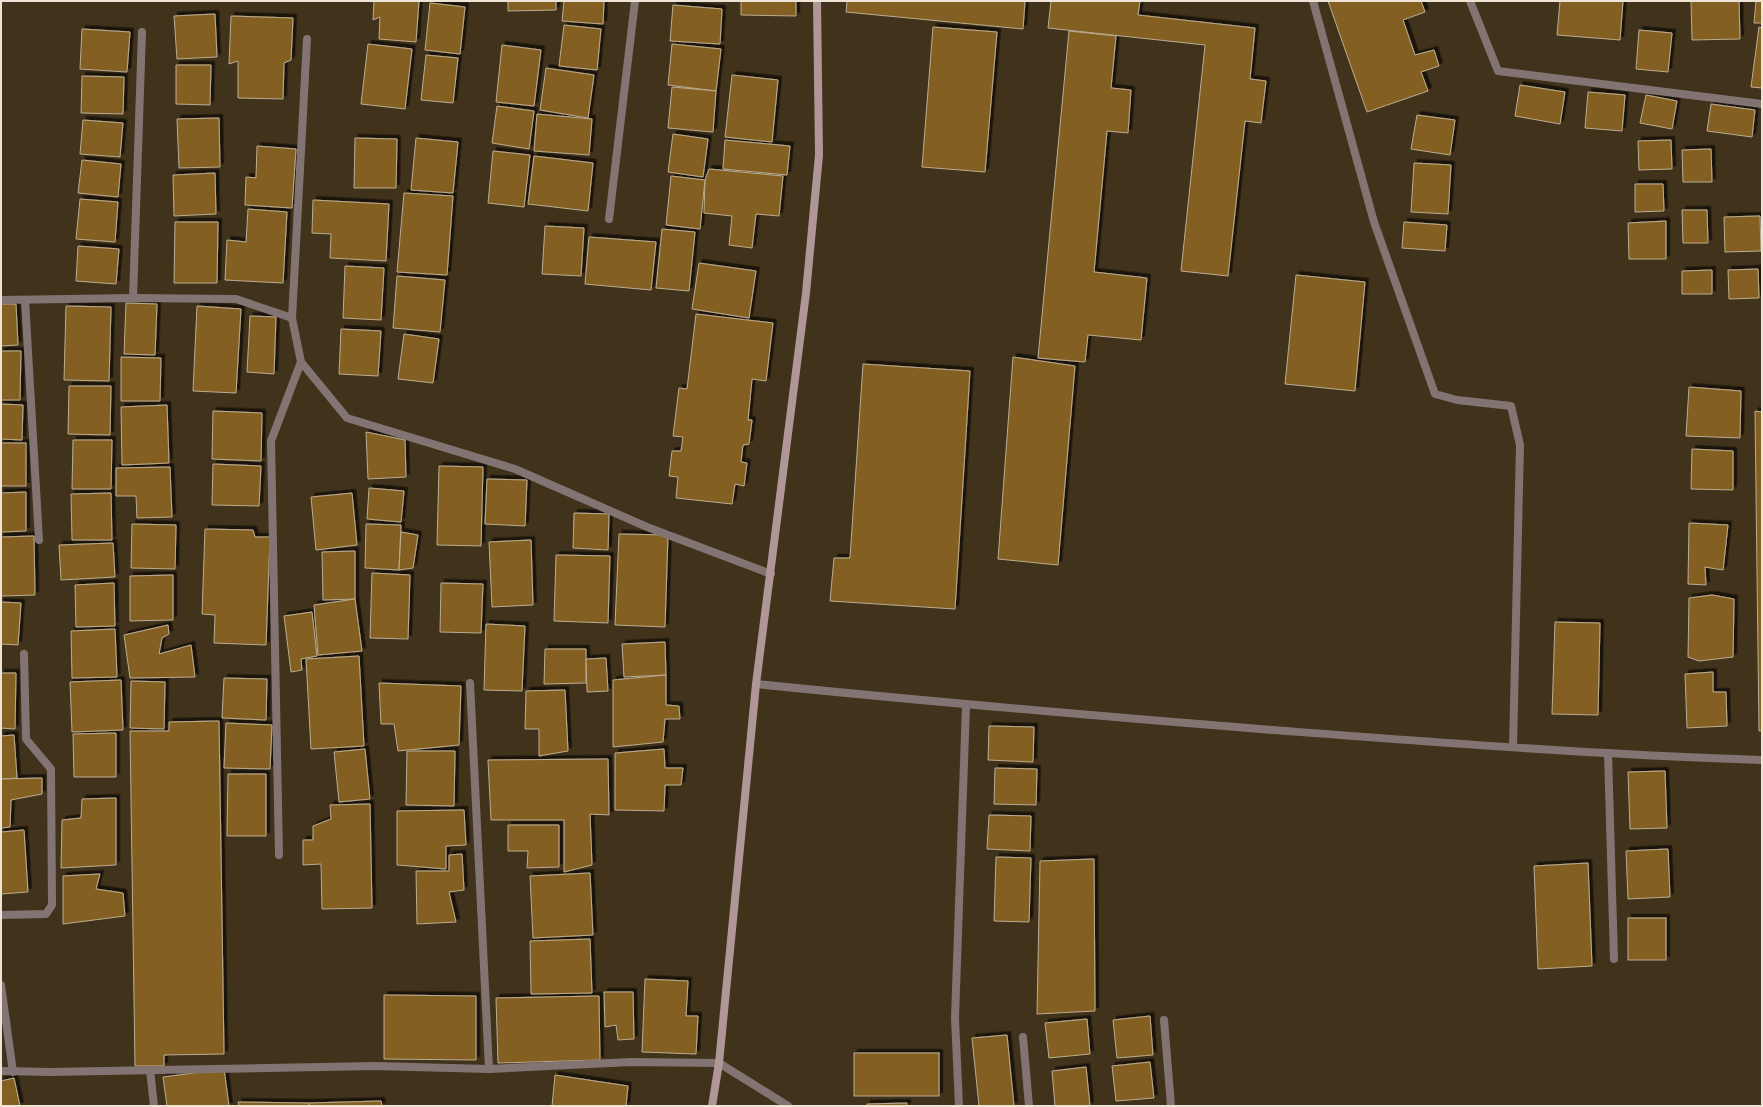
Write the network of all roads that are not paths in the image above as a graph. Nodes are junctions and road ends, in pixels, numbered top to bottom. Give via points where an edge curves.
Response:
1 (635, 1) edge
2 (817, 1) edge
3 (1313, 1) edge
4 (1470, 1) edge
5 (142, 32) dead end
6 (307, 40) dead end
7 (1762, 104) edge
8 (609, 219) dead end
9 (133, 298) junction
10 (1, 300) edge
11 (25, 300) junction
12 (292, 318) junction
13 (301, 362) junction
14 (38, 540) dead end
15 (771, 574) junction
16 (24, 654) dead end
17 (470, 682) dead end
18 (756, 684) junction
19 (966, 706) junction
20 (1513, 748) junction
21 (1608, 753) junction
22 (1762, 760) edge
23 (279, 855) dead end
24 (1, 915) edge
25 (1614, 959) dead end
26 (1, 985) edge
27 (1164, 1020) dead end
28 (1023, 1037) dead end
29 (718, 1063) junction
30 (489, 1069) junction
31 (150, 1070) junction
32 (1, 1071) edge
33 (13, 1072) junction
34 (154, 1106) edge
35 (712, 1106) edge
36 (788, 1106) edge
37 (959, 1106) edge
38 (1029, 1106) edge
39 (1171, 1106) edge

1 - 8 street
2 - 15 street via 819,154 806,293
3 - 20 street via 1374,222 1435,394 1457,400 1511,406 1520,445
4 - 7 street via 1498,71
5 - 9 street
6 - 12 street
9 - 11 street
9 - 12 street via 236,299
10 - 11 street
11 - 14 street
12 - 13 street
13 - 15 street via 348,418 515,469 647,526
13 - 23 street via 271,441
15 - 18 street
16 - 24 street via 26,739 51,769 52,905 46,914
17 - 30 street
18 - 19 street
18 - 29 street
19 - 20 street
19 - 37 street via 955,1018
20 - 21 street
21 - 22 street
21 - 25 street
26 - 33 street
27 - 39 street
28 - 38 street
29 - 30 street via 631,1062
29 - 35 street
29 - 36 street
30 - 31 street via 375,1066
31 - 33 street
31 - 34 street
32 - 33 street

